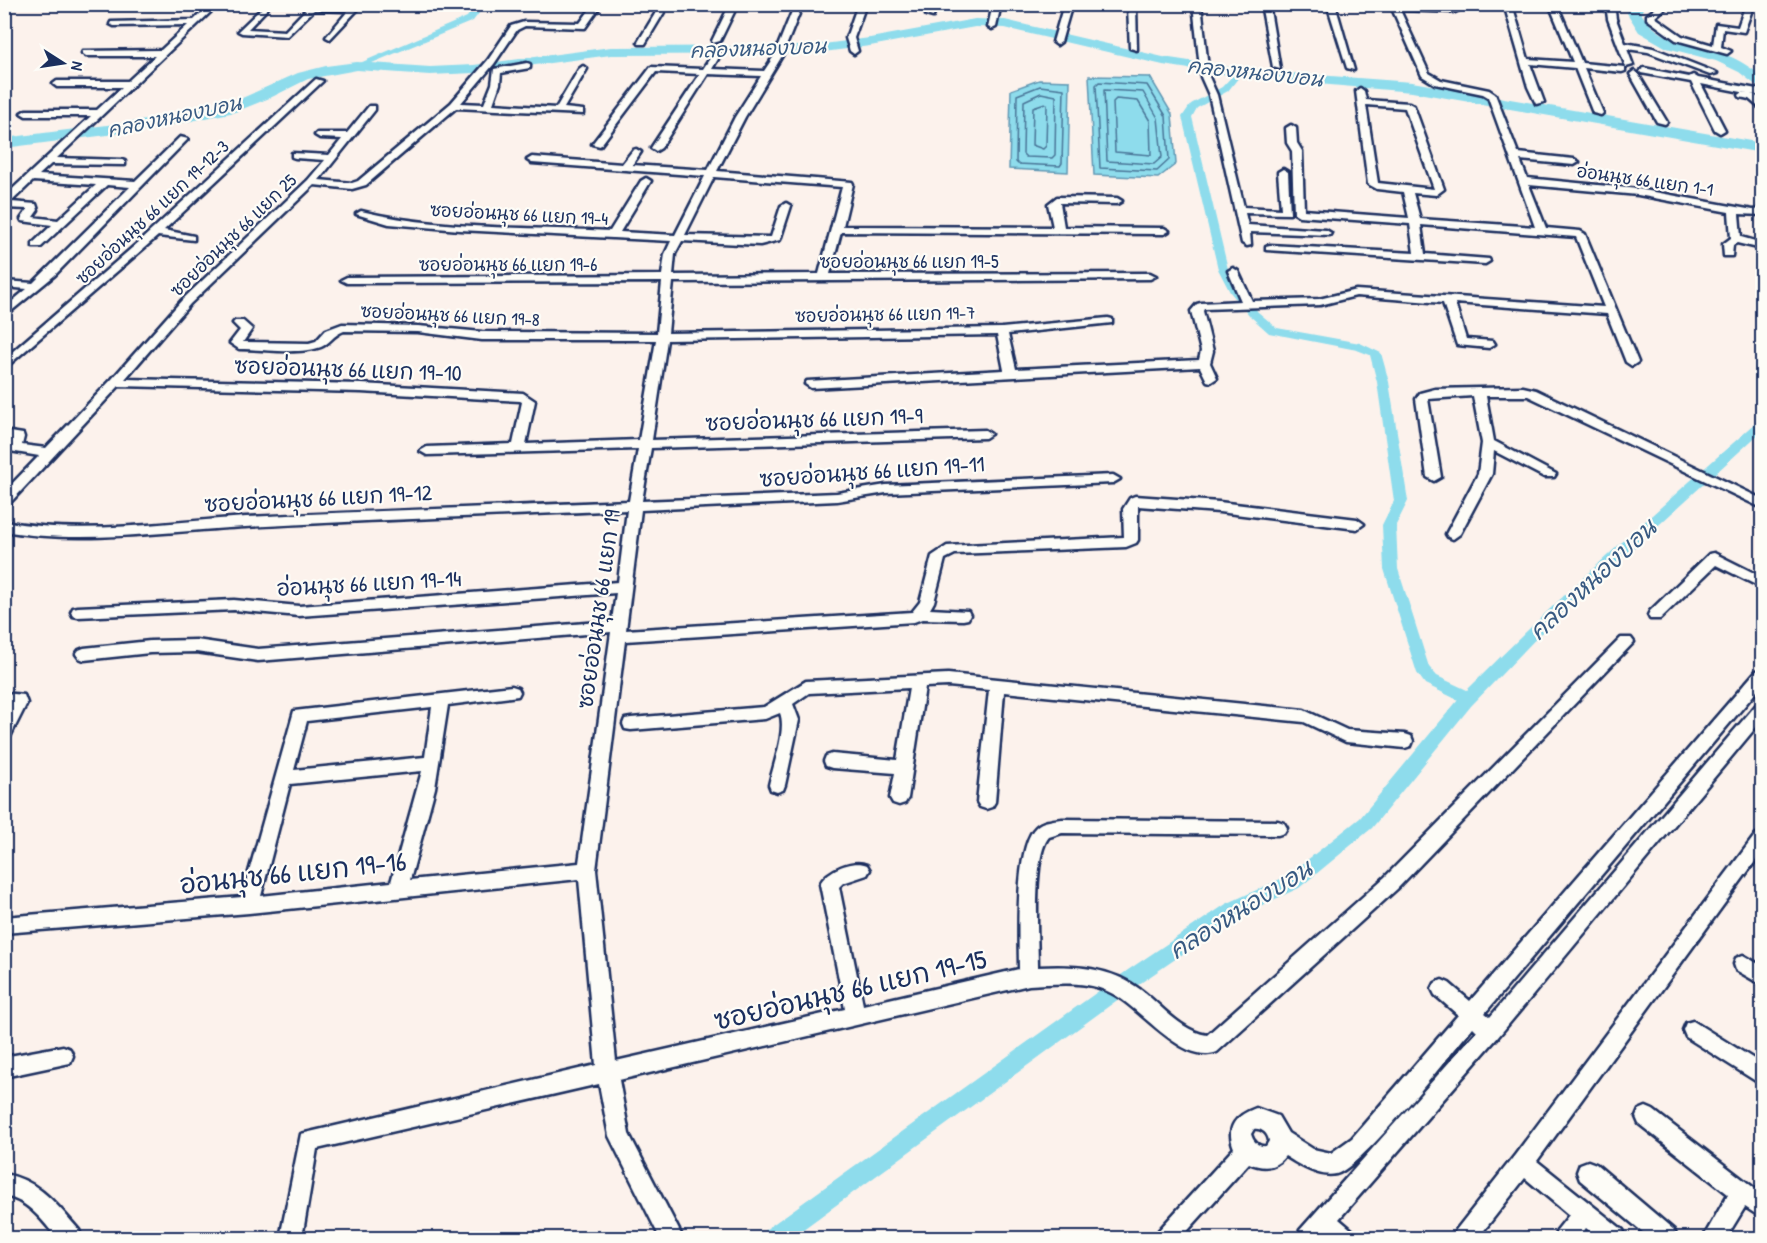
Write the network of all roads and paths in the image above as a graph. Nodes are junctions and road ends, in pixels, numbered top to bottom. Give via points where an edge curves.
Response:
1 (215, 4) edge
2 (598, 4) edge
3 (665, 4) edge
4 (734, 4) edge
5 (799, 4) edge
6 (862, 4) edge
7 (932, 4) edge
8 (997, 4) edge
9 (1068, 4) edge
10 (1106, 4) edge
11 (1197, 4) edge
12 (1265, 4) edge
13 (1331, 4) edge
14 (1508, 4) edge
15 (1553, 4) edge
16 (1610, 4) edge
17 (1666, 4) edge
18 (1132, 5) edge
19 (314, 6) edge
20 (1395, 6) edge
21 (357, 7) edge
22 (1752, 7) edge
23 (264, 8) dead end
24 (1455, 10) dead end
25 (930, 15) dead end
26 (197, 22) junction
27 (993, 23) dead end
28 (114, 24) dead end
29 (1615, 29) junction
30 (330, 37) dead end
31 (716, 41) dead end
32 (1058, 41) dead end
33 (642, 42) dead end
34 (1621, 45) junction
35 (1134, 48) dead end
36 (1718, 48) junction
37 (1650, 50) junction
38 (854, 51) dead end
39 (1727, 51) dead end
40 (86, 53) dead end
41 (165, 53) junction
42 (717, 54) dead end
43 (1524, 61) junction
44 (1579, 65) junction
45 (527, 66) dead end
46 (1277, 67) dead end
47 (1351, 68) dead end
48 (584, 69) dead end
49 (1632, 70) junction
50 (706, 72) junction
51 (1713, 73) dead end
52 (767, 74) junction
53 (1693, 78) junction
54 (319, 81) dead end
55 (57, 84) dead end
56 (129, 84) junction
57 (1698, 88) junction
58 (1762, 93) edge
59 (1539, 102) dead end
60 (454, 105) junction
61 (372, 108) dead end
62 (488, 108) junction
63 (1762, 108) edge
64 (559, 110) junction
65 (26, 112) dead end
66 (580, 112) dead end
67 (97, 113) junction
68 (1598, 113) dead end
69 (1662, 122) dead end
70 (1291, 128) dead end
71 (1720, 130) dead end
72 (320, 135) dead end
73 (350, 136) junction
74 (183, 139) dead end
75 (597, 144) dead end
76 (656, 148) dead end
77 (636, 152) dead end
78 (296, 155) dead end
79 (1514, 156) junction
80 (333, 158) junction
81 (531, 160) dead end
82 (48, 161) junction
83 (1574, 162) dead end
84 (122, 163) dead end
85 (625, 167) junction
86 (1283, 172) dead end
87 (712, 173) junction
88 (31, 178) junction
89 (646, 181) dead end
90 (1523, 181) junction
91 (312, 182) junction
92 (105, 183) junction
93 (136, 184) junction
94 (1407, 189) junction
95 (1117, 201) dead end
96 (4, 204) edge
97 (786, 206) dead end
98 (1734, 209) junction
99 (1239, 210) junction
100 (1762, 212) edge
101 (361, 214) dead end
102 (1415, 221) junction
103 (60, 223) junction
104 (1244, 228) junction
105 (836, 229) junction
106 (1059, 230) junction
107 (1541, 230) junction
108 (1164, 231) dead end
109 (155, 232) junction
110 (1326, 233) dead end
111 (612, 236) junction
112 (190, 238) dead end
113 (1736, 239) junction
114 (676, 240) junction
115 (1246, 243) dead end
116 (37, 245) dead end
117 (1762, 246) edge
118 (1270, 248) dead end
119 (1728, 254) dead end
120 (1420, 257) junction
121 (1485, 261) dead end
122 (1233, 271) dead end
123 (1150, 276) dead end
124 (824, 278) junction
125 (669, 279) junction
126 (347, 280) dead end
127 (4, 284) edge
128 (35, 286) junction
129 (1448, 300) junction
130 (1248, 304) junction
131 (1612, 311) junction
132 (4, 314) edge
133 (1108, 321) dead end
134 (239, 323) dead end
135 (1002, 331) junction
136 (662, 338) junction
137 (1489, 344) dead end
138 (1632, 362) dead end
139 (1204, 363) junction
140 (4, 366) edge
141 (1011, 375) junction
142 (1211, 378) dead end
143 (116, 382) junction
144 (811, 384) dead end
145 (1479, 393) junction
146 (985, 434) dead end
147 (4, 435) edge
148 (1488, 442) junction
149 (645, 446) junction
150 (518, 449) junction
151 (427, 452) dead end
152 (49, 453) junction
153 (1549, 474) dead end
154 (1434, 477) dead end
155 (1113, 479) dead end
156 (4, 501) edge
157 (1762, 504) edge
158 (635, 505) junction
159 (1357, 524) dead end
160 (4, 526) edge
161 (1453, 534) dead end
162 (1762, 583) edge
163 (625, 587) junction
164 (78, 612) dead end
165 (920, 614) junction
166 (963, 615) dead end
167 (1655, 615) dead end
168 (619, 631) junction
169 (1626, 642) dead end
170 (84, 654) dead end
171 (1762, 675) edge
172 (918, 681) junction
173 (998, 685) junction
174 (512, 692) dead end
175 (4, 699) edge
176 (441, 699) junction
177 (784, 702) junction
178 (1762, 709) edge
179 (619, 725) junction
180 (4, 732) edge
181 (1405, 741) dead end
182 (832, 761) dead end
183 (432, 763) junction
184 (905, 767) junction
185 (284, 778) junction
186 (777, 785) dead end
187 (899, 798) dead end
188 (986, 802) dead end
189 (1278, 828) dead end
190 (1762, 839) edge
191 (586, 870) junction
192 (861, 870) dead end
193 (398, 890) junction
194 (249, 905) junction
195 (4, 925) edge
196 (1743, 964) dead end
197 (1029, 976) junction
198 (1762, 976) edge
199 (1442, 989) dead end
200 (1472, 1014) junction
201 (856, 1016) junction
202 (1491, 1030) junction
203 (1693, 1030) dead end
204 (63, 1056) dead end
205 (4, 1067) edge
206 (607, 1072) junction
207 (1762, 1075) edge
208 (1646, 1117) dead end
209 (1280, 1140) junction
210 (1247, 1149) junction
211 (1523, 1163) junction
212 (1588, 1172) dead end
213 (4, 1185) edge
214 (1742, 1191) junction
215 (1762, 1207) edge
216 (1584, 1213) junction
217 (1324, 1221) junction
218 (72, 1239) edge
219 (291, 1239) edge
220 (672, 1239) edge
221 (1167, 1239) edge
222 (1308, 1239) edge
223 (1344, 1239) edge
224 (1464, 1239) edge
225 (1565, 1239) edge
226 (1615, 1239) edge
227 (1666, 1239) edge
228 (1714, 1239) edge

1 - 26 street
2 - 60 street, ซอยอ่อนนุช 66 แยก 25 via 582,26 518,25
3 - 33 street
4 - 31 street
5 - 52 street, ซอยอ่อนนุช 66 แยก 19
6 - 38 street via 850,38
7 - 25 street
8 - 27 street
9 - 32 street
10 - 18 street
11 - 99 street via 1204,68
12 - 46 street
13 - 47 street
14 - 43 street
15 - 44 street
16 - 29 street
17 - 36 street via 1650,17 1679,38
18 - 35 street
19 - 21 street
19 - 23 street via 287,34 242,31
20 - 24 street
20 - 79 street via 1425,74 1438,82 1486,92 1493,99
21 - 30 street
22 - 36 street via 1741,30 1719,26
26 - 28 street
26 - 41 street
29 - 34 street
29 - 37 street
34 - 37 street
34 - 49 street
36 - 39 street
37 - 51 street
40 - 41 street
41 - 56 street
42 - 50 street
43 - 44 street
43 - 59 street
44 - 49 street
44 - 68 street
45 - 62 street via 497,71
48 - 64 street
49 - 53 street
49 - 69 street
50 - 52 street
50 - 75 street via 656,66
50 - 76 street
52 - 87 street, ซอยอ่อนนุช 66 แยก 19
53 - 57 street
53 - 58 street
54 - 109 street, ซอยอ่อนนุช 66 แยก 19-12-3
55 - 56 street
56 - 67 street
57 - 63 street via 1752,97
57 - 71 street
60 - 62 street
60 - 91 street, ซอยอ่อนนุช 66 แยก 25 via 359,185
61 - 73 street
62 - 64 street
64 - 66 street
65 - 67 street
67 - 82 street
70 - 102 street via 1297,152 1299,213
72 - 73 street
73 - 80 street
74 - 93 street
77 - 85 street
78 - 80 street
79 - 83 street
79 - 90 street
80 - 91 street
81 - 85 street
82 - 84 street
82 - 88 street
85 - 87 street
86 - 99 street via 1286,212
87 - 105 street via 848,184
87 - 114 street, ซอยอ่อนนุช 66 แยก 19
88 - 92 street
88 - 96 street
89 - 111 street
90 - 98 street, อ่อนนุช 66 แยก 1-1 via 1638,192
90 - 107 street
91 - 143 street, ซอยอ่อนนุช 66 แยก 25 via 186,302
92 - 93 street
92 - 103 street
93 - 128 street
94 - 94 street via 1373,184 1361,96 1409,106 1439,189
94 - 102 street
95 - 106 street via 1057,200 1053,204
96 - 103 street via 32,206 26,219
97 - 114 street, ซอยอ่อนนุช 66 แยก 19-4 via 777,236 770,242
98 - 100 street, อ่อนนุช 66 แยก 1-1
98 - 113 street
99 - 104 street
101 - 111 street, ซอยอ่อนนุช 66 แยก 19-4 via 417,224
102 - 107 street
102 - 120 street
103 - 116 street
104 - 110 street
104 - 115 street
105 - 106 street
105 - 124 street
106 - 108 street
107 - 131 street via 1580,234
109 - 112 street
109 - 140 street, ซอยอ่อนนุช 66 แยก 19-12-3
111 - 114 street, ซอยอ่อนนุช 66 แยก 19-4
113 - 117 street
113 - 119 street via 1728,244
114 - 125 street, ซอยอ่อนนุช 66 แยก 19 via 670,254
118 - 120 street
120 - 121 street
122 - 130 street
123 - 124 street, ซอยอ่อนนุช 66 แยก 19-5
124 - 125 street, ซอยอ่อนนุช 66 แยก 19-5
125 - 126 street, ซอยอ่อนนุช 66 แยก 19-6
125 - 136 street, ซอยอ่อนนุช 66 แยก 19
127 - 128 street
128 - 132 street
129 - 130 street via 1356,293 1320,302
129 - 131 street
129 - 137 street via 1461,342
130 - 139 street via 1201,306 1197,311 1207,351
131 - 138 street
133 - 135 street, ซอยอ่อนนุช 66 แยก 19-7
134 - 136 street, ซอยอ่อนนุช 66 แยก 19-8 via 246,329 236,343 239,345 314,346 342,327 494,337
135 - 136 street, ซอยอ่อนนุช 66 แยก 19-7
135 - 141 street
136 - 149 street, ซอยอ่อนนุช 66 แยก 19
139 - 141 street
139 - 142 street
141 - 144 street
143 - 150 street, ซอยอ่อนนุช 66 แยก 19-10 via 361,388 523,397 529,401
143 - 152 street, ซอยอ่อนนุช 66 แยก 25
145 - 148 street
145 - 154 street via 1435,393 1422,399
145 - 157 street via 1532,393
146 - 149 street, ซอยอ่อนนุช 66 แยก 19-9
147 - 152 street via 18,436 15,448
148 - 153 street
148 - 161 street via 1485,474
149 - 150 street
149 - 158 street, ซอยอ่อนนุช 66 แยก 19
150 - 151 street
152 - 156 street, ซอยอ่อนนุช 66 แยก 25
155 - 158 street, ซอยอ่อนนุช 66 แยก 19-11
158 - 160 street, ซอยอ่อนนุช 66 แยก 19-12 via 79,532 36,532
158 - 163 street, ซอยอ่อนนุช 66 แยก 19
159 - 165 street via 1135,501 1130,510 1131,540 1126,542 946,551 936,563 927,602
162 - 167 street via 1714,558
163 - 164 street, อ่อนนุช 66 แยก 19-14 via 299,611 234,605
163 - 168 street, ซอยอ่อนนุช 66 แยก 19
165 - 166 street
165 - 168 street via 904,619
168 - 170 street via 258,655 196,646
168 - 179 street, ซอยอ่อนนุช 66 แยก 19
169 - 197 street, ซอยอ่อนนุช 66 แยก 19-15 via 1391,884 1210,1046 1191,1042 1130,992 1106,980
171 - 200 street
172 - 173 street
172 - 177 street via 806,687
172 - 184 street
173 - 181 street via 1304,716 1346,736
173 - 188 street
174 - 176 street
175 - 180 street via 18,699 19,703
176 - 183 street
176 - 185 street via 300,714
177 - 179 street via 765,713
177 - 186 street via 791,720
178 - 202 street
179 - 191 street, ซอยอ่อนนุช 66 แยก 19
182 - 184 street
183 - 185 street
183 - 193 street
184 - 187 street
185 - 194 street
189 - 197 street via 1062,826 1045,830 1034,844 1031,868
190 - 211 street
191 - 193 street, อ่อนนุช 66 แยก 19-16
191 - 206 street, ซอยอ่อนนุช 66 แยก 19
192 - 201 street via 837,877 828,885
193 - 194 street, อ่อนนุช 66 แยก 19-16
194 - 195 street, อ่อนนุช 66 แยก 19-16
196 - 198 street
197 - 201 street, ซอยอ่อนนุช 66 แยก 19-15
199 - 200 street
200 - 202 street
200 - 209 street via 1359,1145 1334,1164 1309,1159
201 - 206 street, ซอยอ่อนนุช 66 แยก 19-15
202 - 217 street
203 - 207 street
204 - 205 street
206 - 219 street, ซอยอ่อนนุช 66 แยก 19-15 via 308,1141
206 - 220 street, ซอยอ่อนนุช 66 แยก 19 via 620,1136
208 - 214 street
209 - 210 street via 1272,1156 1259,1157
209 - 210 street via 1268,1122 1250,1119 1241,1132
210 - 221 street
211 - 216 street
211 - 224 street
212 - 227 street
213 - 218 street via 18,1185 31,1194
214 - 215 street
214 - 228 street
216 - 225 street
216 - 226 street
217 - 222 street
217 - 223 street

